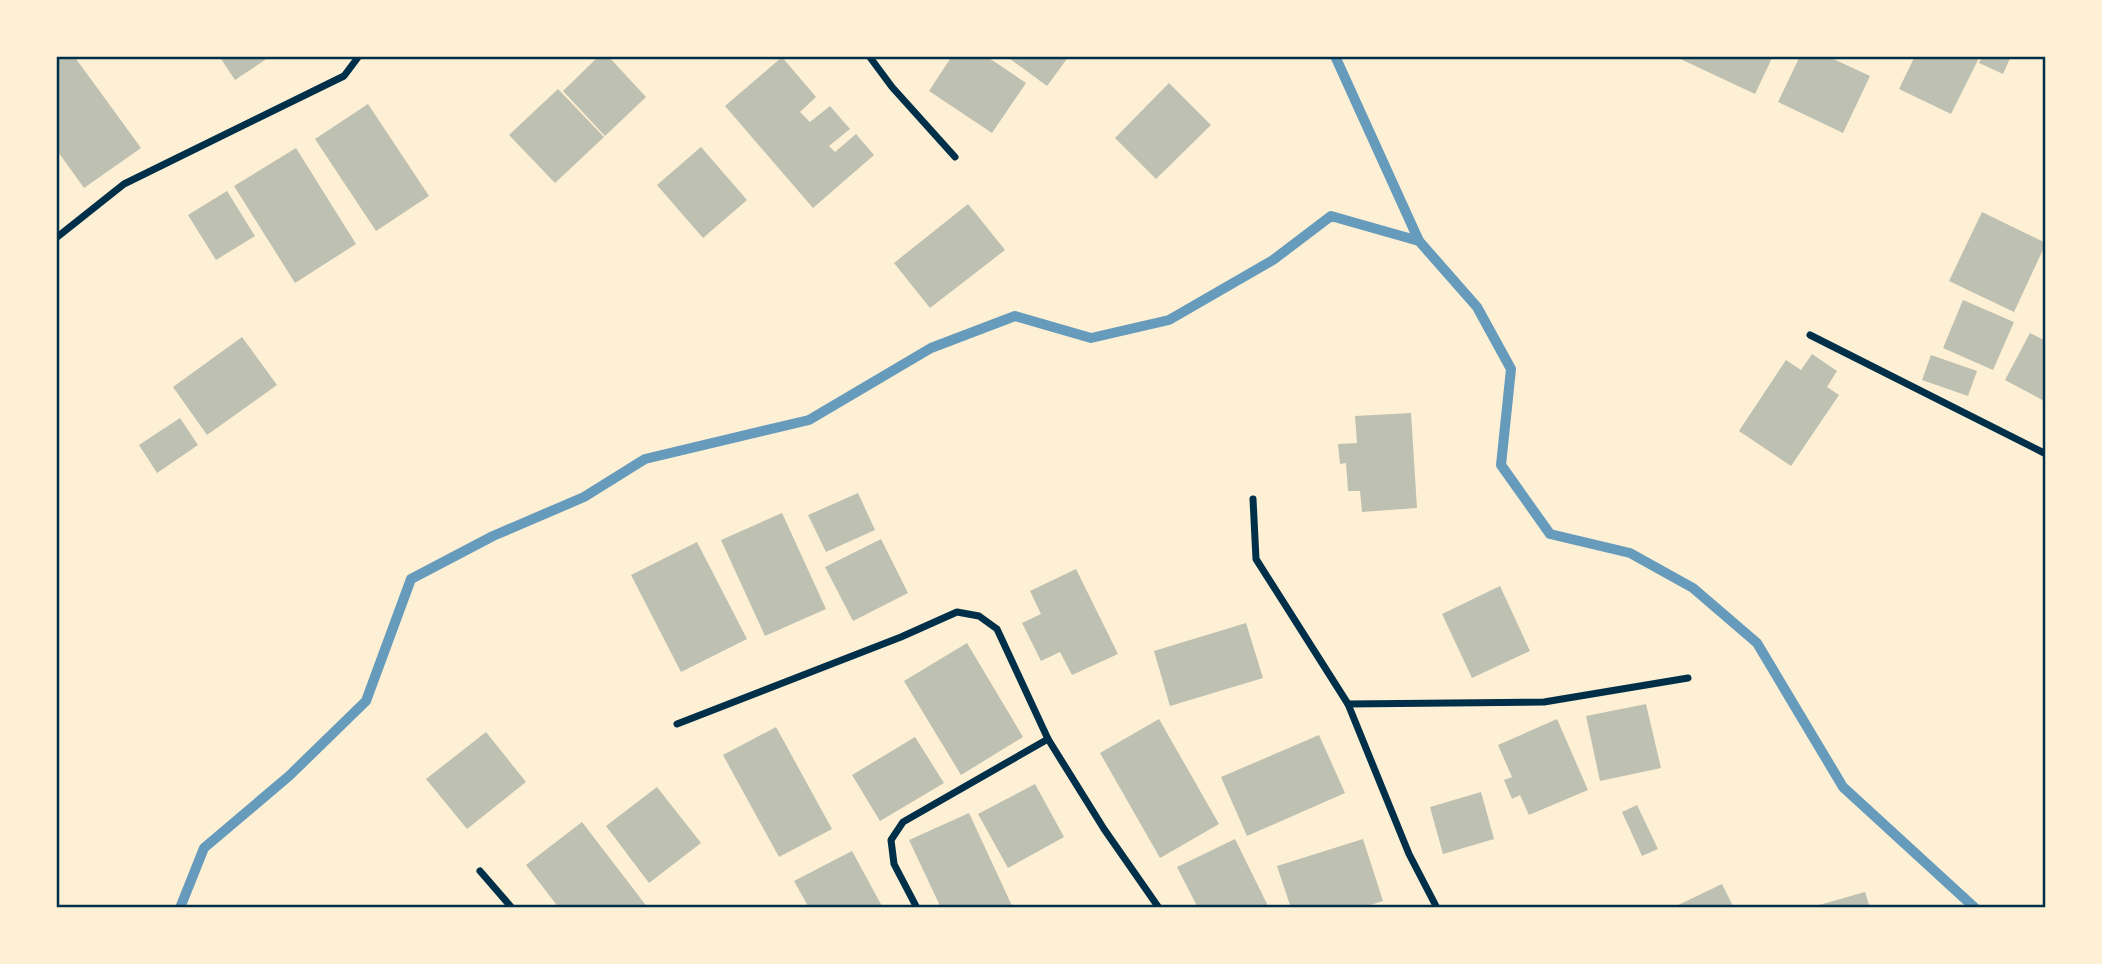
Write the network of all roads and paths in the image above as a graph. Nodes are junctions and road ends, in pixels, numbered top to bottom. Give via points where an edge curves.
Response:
1 (359, 56) edge
2 (869, 56) edge
3 (955, 157) dead end
4 (56, 238) edge
5 (1810, 335) dead end
6 (2046, 454) edge
7 (1253, 499) dead end
8 (1688, 678) dead end
9 (1348, 704) junction
10 (677, 724) dead end
11 (1048, 739) junction
12 (480, 870) dead end
13 (512, 908) edge
14 (917, 908) edge
15 (1159, 908) edge
16 (1437, 908) edge

1 - 4 street via 344,76 124,184
2 - 3 street
5 - 6 street
7 - 9 street via 1256,559
8 - 9 street via 1544,702
9 - 16 street via 1409,854
10 - 11 street via 957,612 979,616 997,629
11 - 14 street via 903,822 891,840 894,864
11 - 15 street
12 - 13 street

